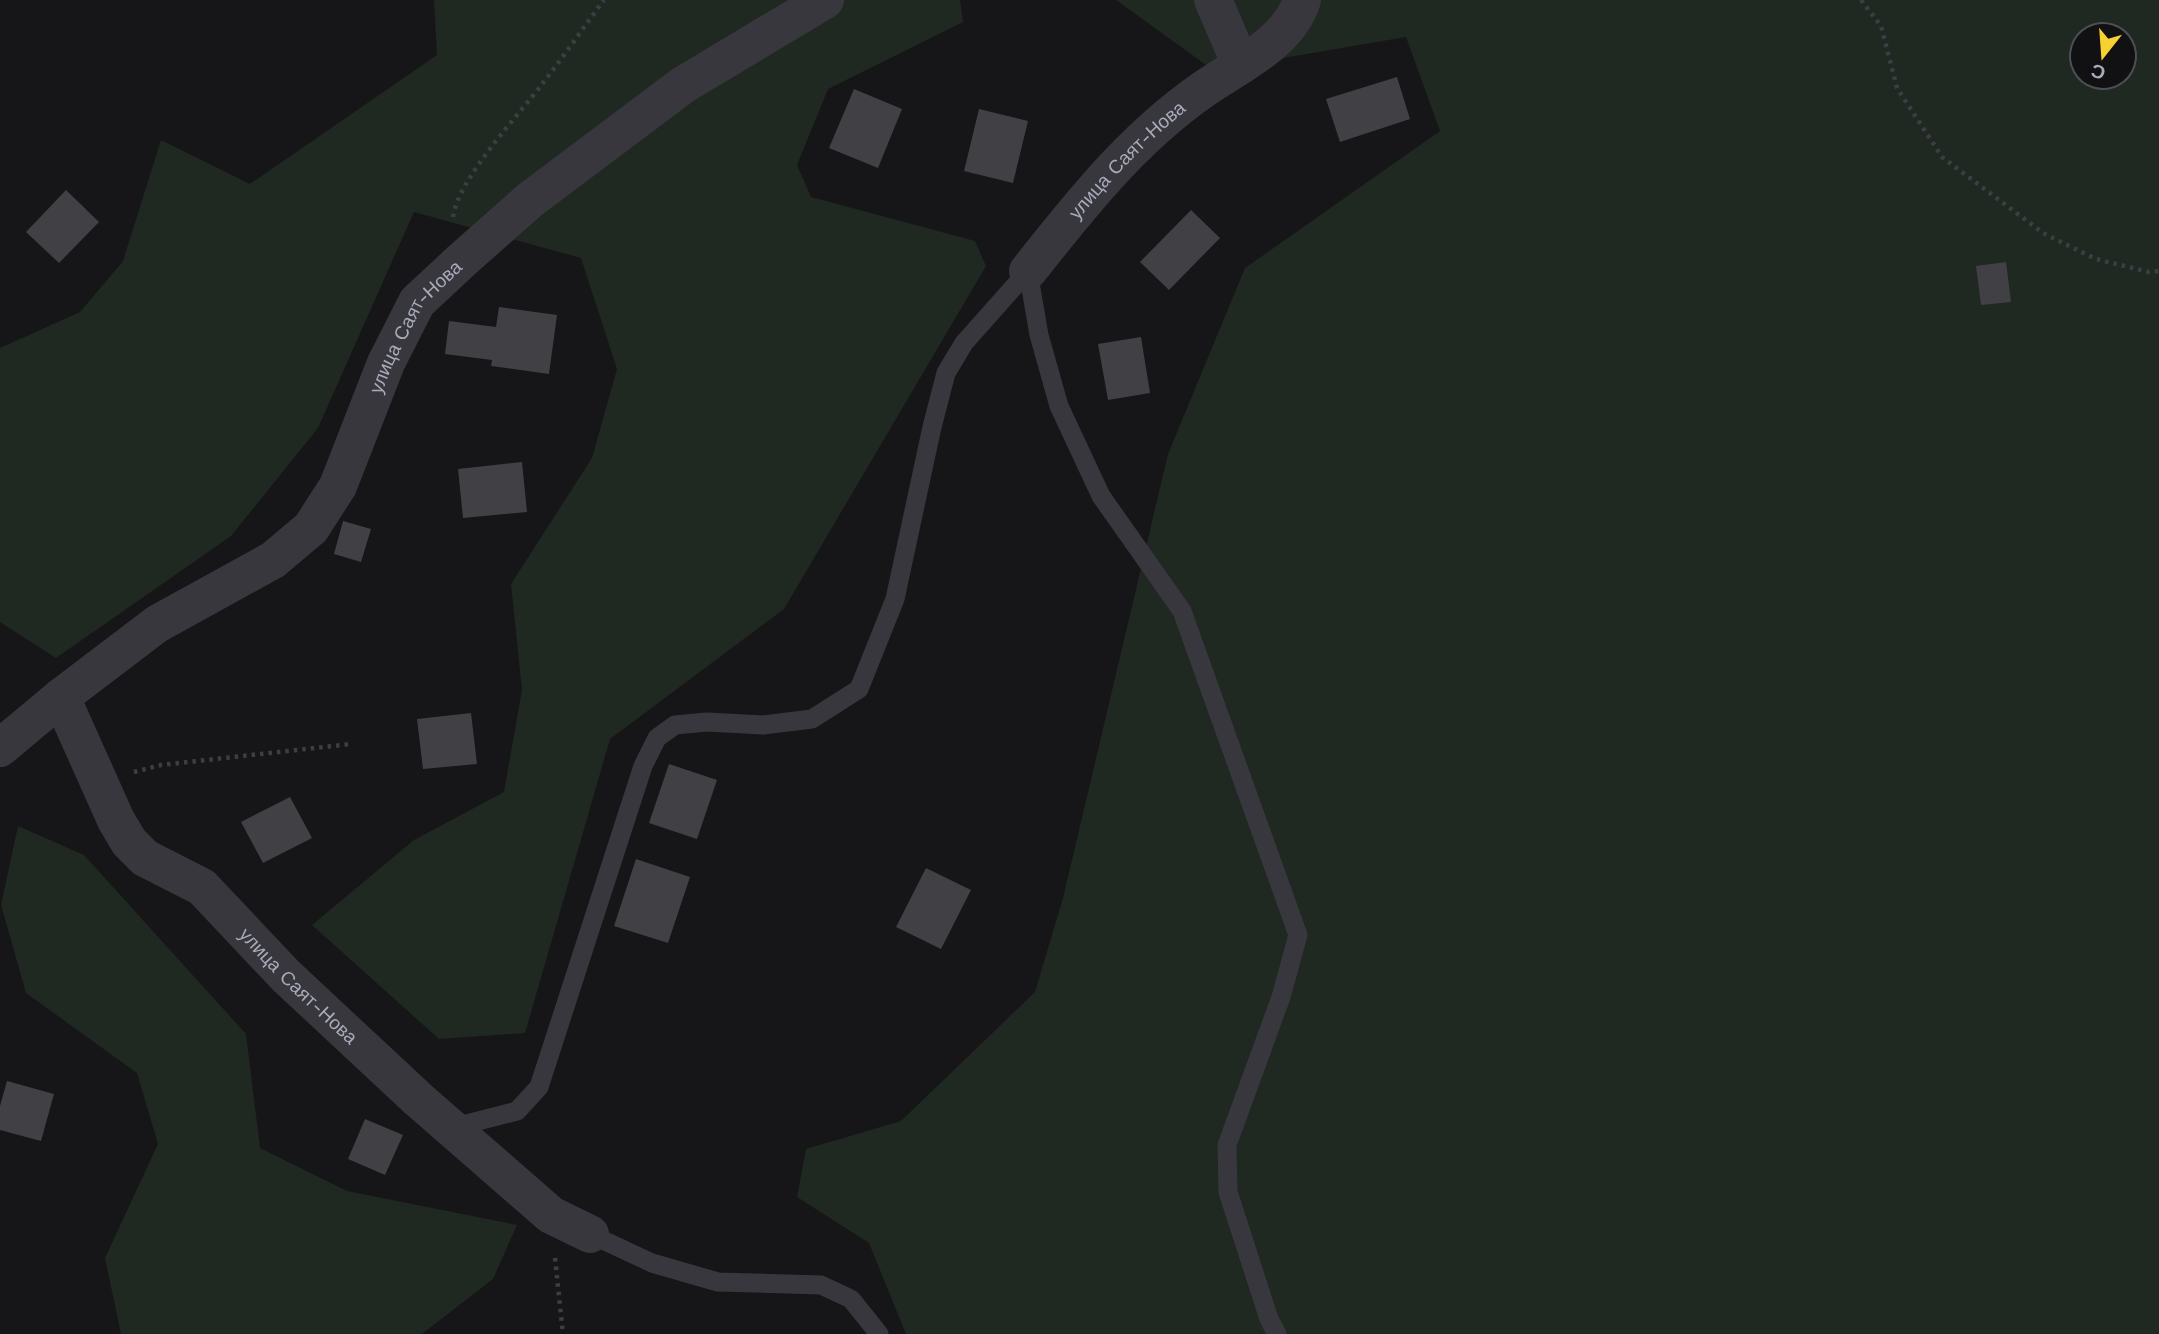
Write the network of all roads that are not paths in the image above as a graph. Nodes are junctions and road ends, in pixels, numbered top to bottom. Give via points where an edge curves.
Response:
1 (825, 0) edge
2 (1213, 0) edge
3 (1301, 0) edge
4 (1241, 65) junction
5 (1028, 271) junction
6 (61, 697) junction
7 (0, 748) edge
8 (451, 1128) junction
9 (590, 1234) joint
10 (879, 1334) edge
11 (1277, 1334) edge

1 - 6 street, улица Саят-Нова via 683,85 530,200 461,261 417,302 386,363 338,486 311,528 273,560 157,624
2 - 4 street
3 - 4 street, улица Саят-Нова via 1278,38
4 - 5 street, улица Саят-Нова via 1146,134 1086,198
5 - 8 lane via 964,343 946,373 895,599 859,689 812,719 763,725 675,725 657,738 643,766 539,1087 517,1111
5 - 11 lane via 1039,335 1059,406 1101,496 1182,611 1298,934 1281,997 1227,1145 1228,1192
6 - 7 street, улица Саят-Нова
6 - 8 street, улица Саят-Нова via 129,842 145,858 202,887 286,976
8 - 9 street, улица Саят-Нова via 551,1215
9 - 10 lane via 652,1263 718,1282 821,1285 851,1299

